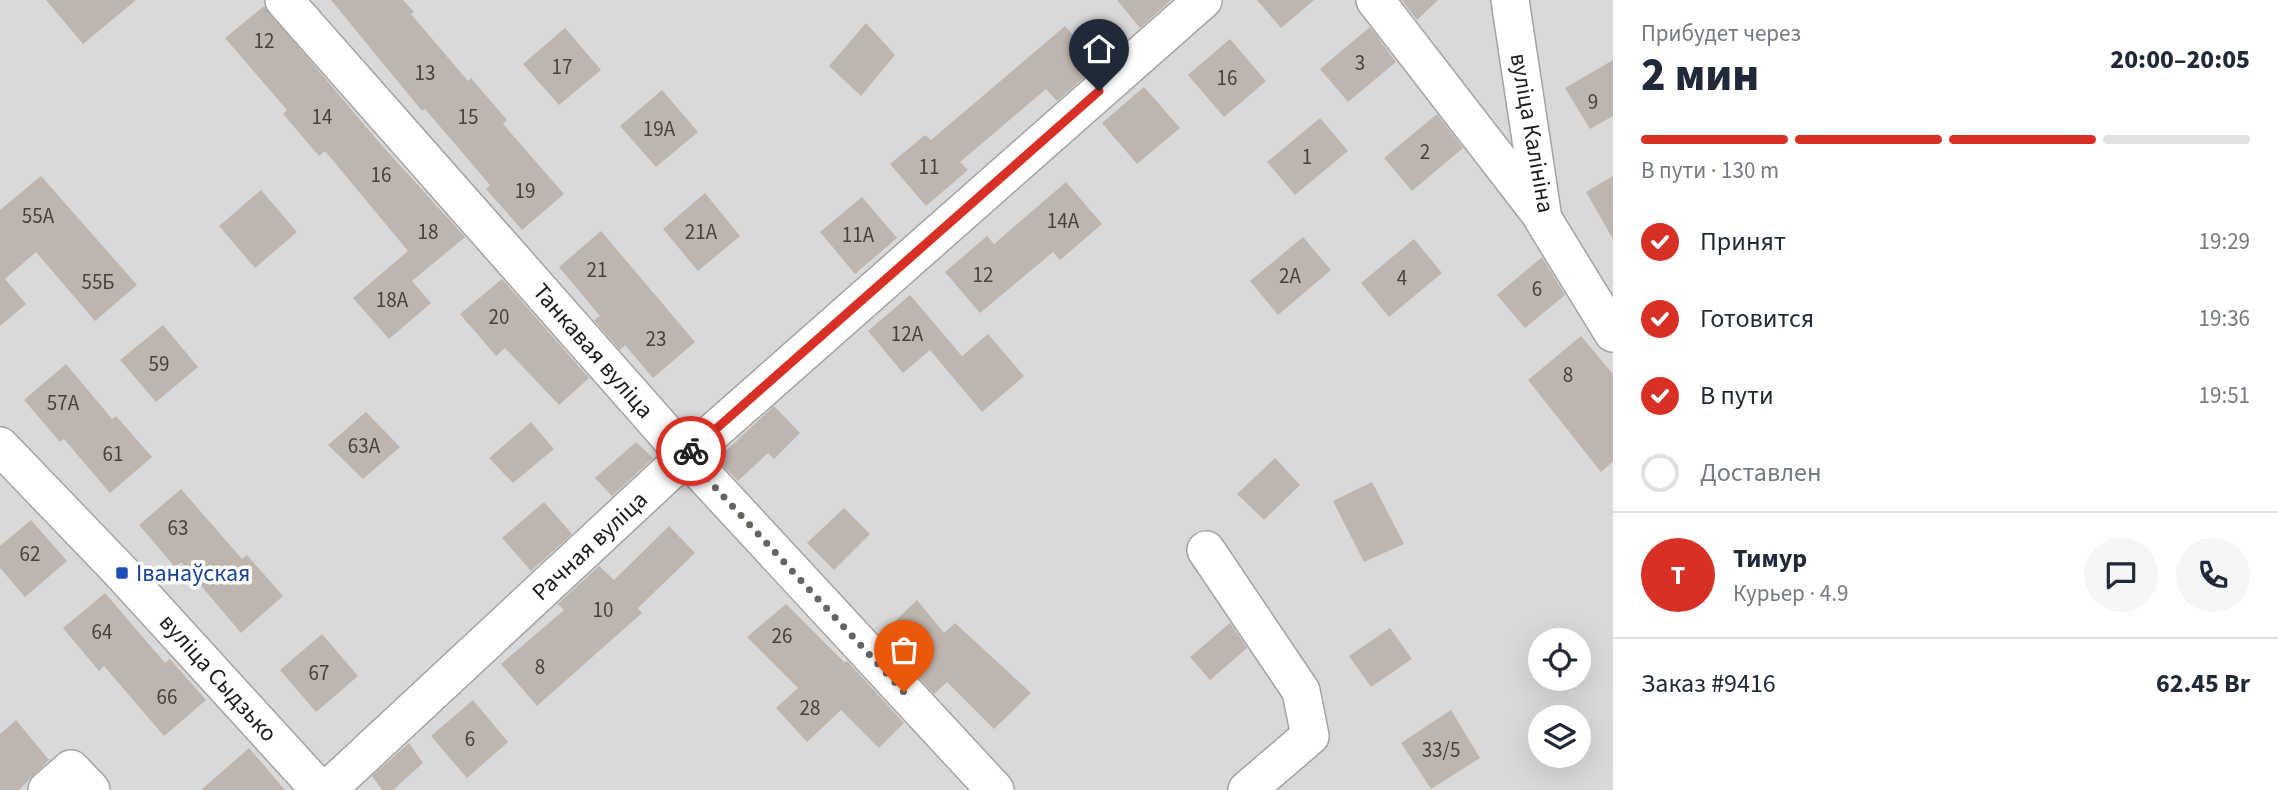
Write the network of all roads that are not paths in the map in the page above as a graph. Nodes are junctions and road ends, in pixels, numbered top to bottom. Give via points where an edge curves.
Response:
1 (284, 0) edge
2 (1202, 0) edge
3 (1375, 0) edge
4 (1510, 0) edge
5 (1544, 219) junction
6 (1613, 333) edge
7 (0, 446) edge
8 (686, 456) junction
9 (1206, 550) dead end
10 (47, 790) edge
11 (91, 790) edge
12 (320, 790) edge
13 (327, 790) edge
14 (995, 790) edge
15 (1247, 790) edge

1 - 8 street, Танкавая вуліца
2 - 8 street, Рачная вуліца
3 - 5 street
4 - 5 street, вуліца Калініна
5 - 6 street, вуліца Калініна
7 - 12 street, вуліца Сыдзько
8 - 13 street, Рачная вуліца
8 - 14 street, Танкавая вуліца
9 - 15 street via 1301,691 1310,736
10 - 11 street via 71,769

